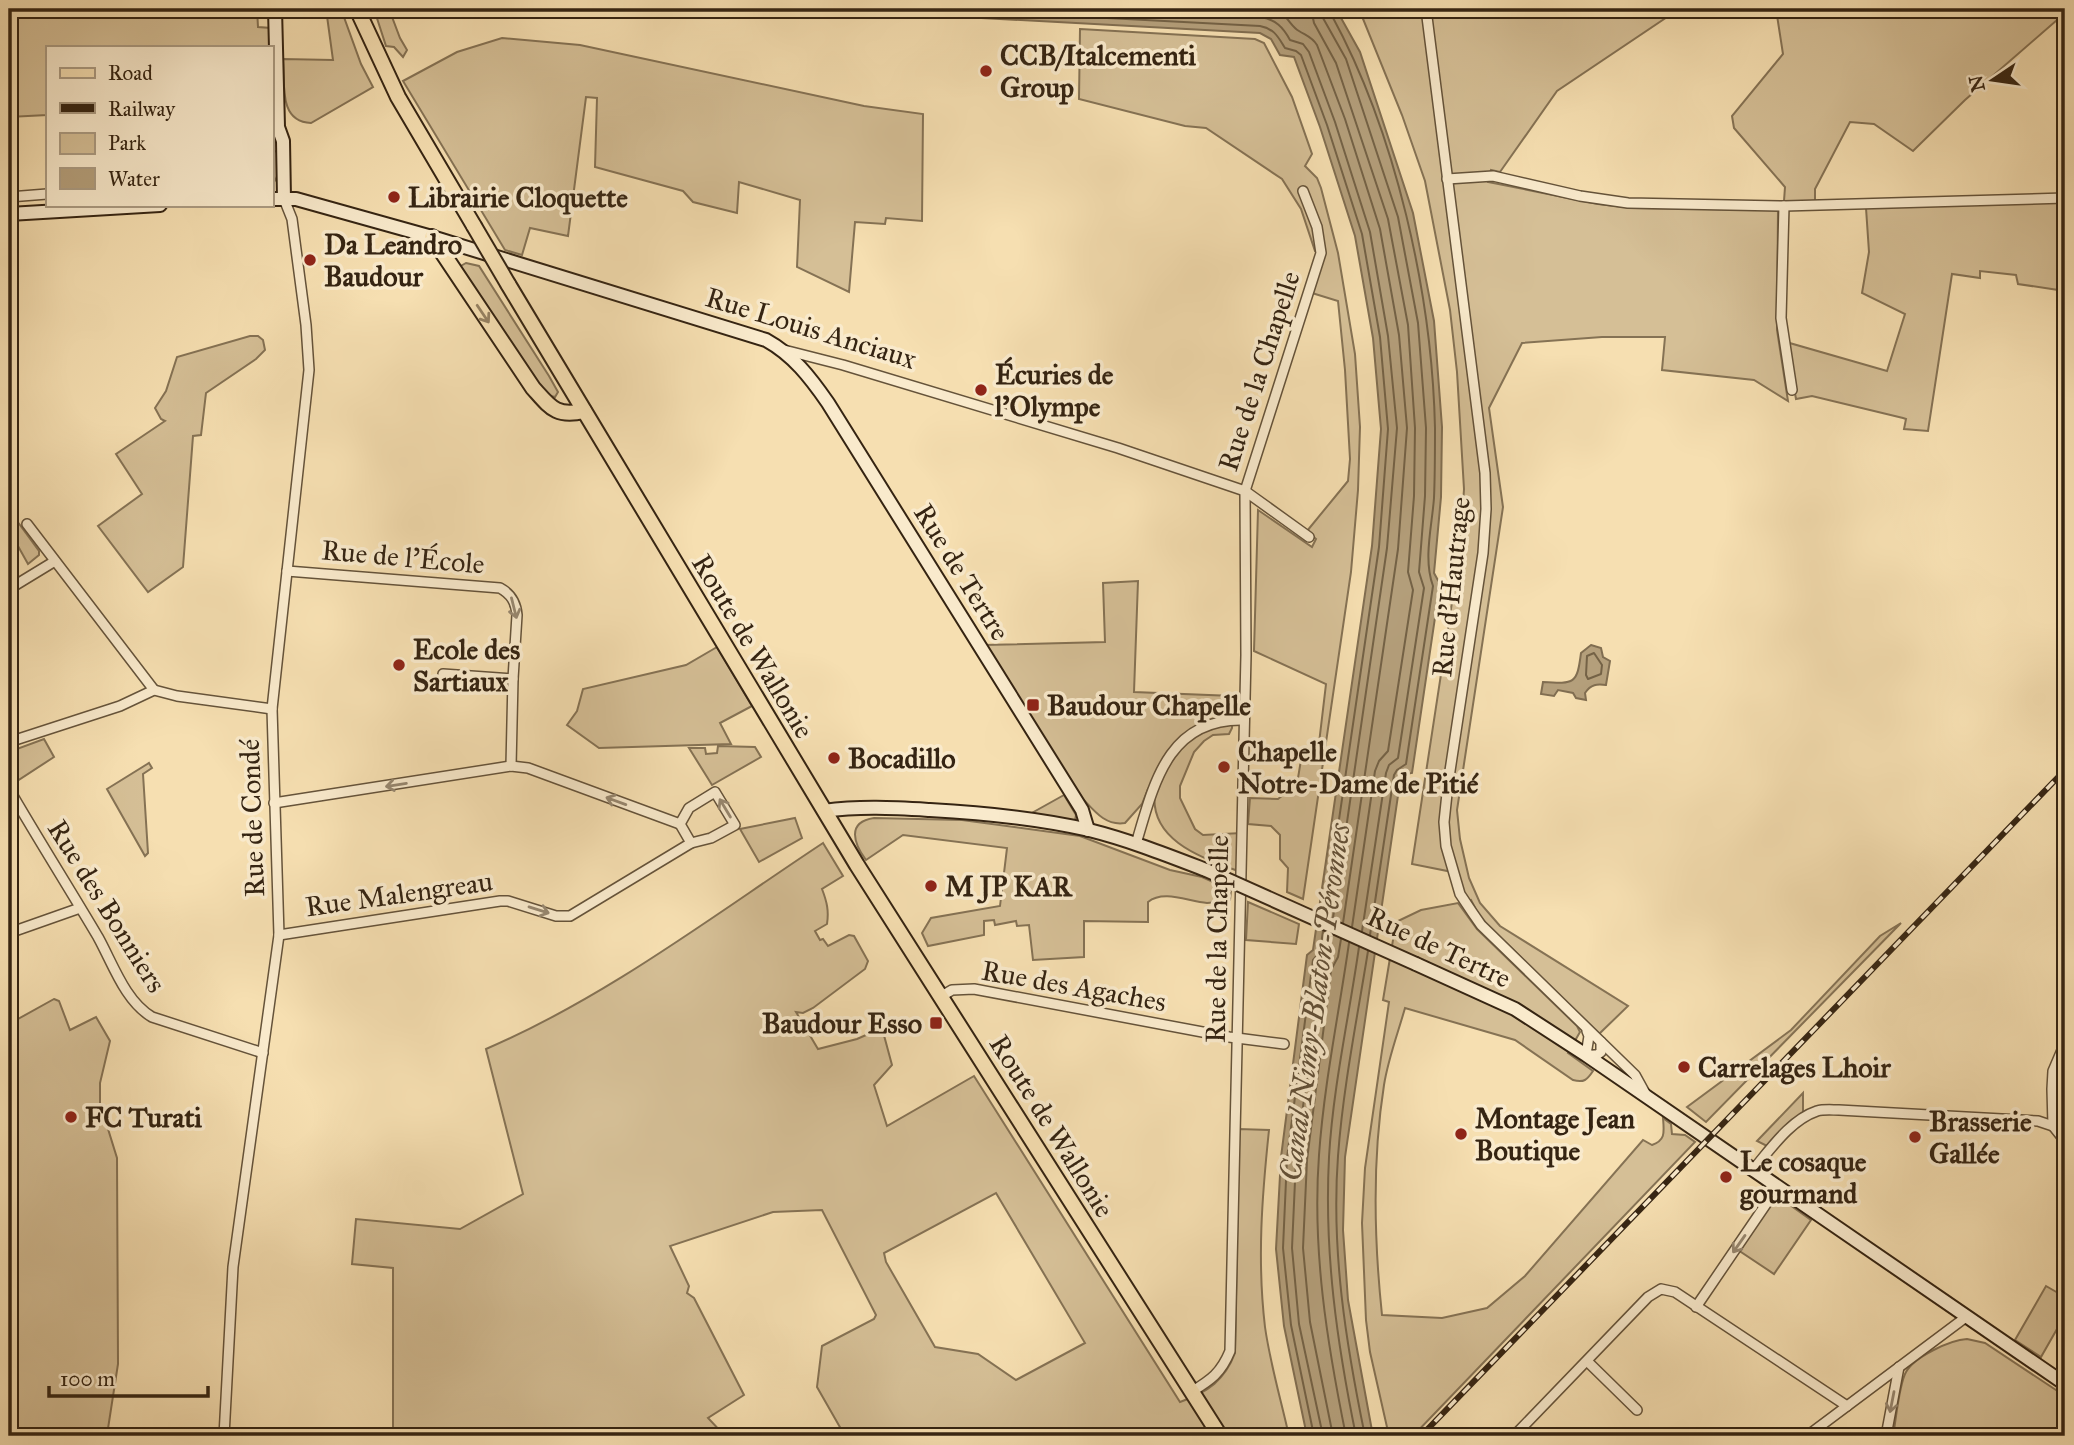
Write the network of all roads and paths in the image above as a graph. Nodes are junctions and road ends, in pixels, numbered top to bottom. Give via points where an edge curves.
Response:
1 (275, 9) edge
2 (357, 9) edge
3 (1426, 9) edge
4 (275, 129) edge
5 (1447, 180) junction
6 (1303, 191) dead end
7 (46, 194) edge
8 (9, 197) edge
9 (2065, 198) edge
10 (278, 199) edge
11 (143, 206) edge
12 (1784, 206) junction
13 (9, 214) edge
14 (432, 237) junction
15 (782, 349) junction
16 (1792, 390) dead end
17 (584, 411) junction
18 (11, 452) dead end
19 (9, 473) edge
20 (1245, 491) junction
21 (27, 524) dead end
22 (1309, 537) dead end
23 (55, 561) junction
24 (287, 571) junction
25 (9, 589) edge
26 (443, 674) dead end
27 (513, 679) junction
28 (154, 690) junction
29 (272, 709) junction
30 (1244, 720) junction
31 (9, 742) edge
32 (511, 766) junction
33 (9, 789) edge
34 (274, 803) junction
35 (824, 811) junction
36 (680, 824) junction
37 (1088, 830) junction
38 (691, 843) junction
39 (1136, 844) junction
40 (80, 908) junction
41 (9, 933) edge
42 (279, 935) junction
43 (940, 997) junction
44 (1584, 1026) junction
45 (1238, 1038) junction
46 (1601, 1042) junction
47 (2065, 1043) edge
48 (1284, 1044) dead end
49 (263, 1053) junction
50 (1586, 1055) junction
51 (1647, 1096) junction
52 (2053, 1126) junction
53 (2065, 1141) edge
54 (1752, 1171) junction
55 (1777, 1188) junction
56 (1696, 1307) junction
57 (1966, 1317) junction
58 (1588, 1362) junction
59 (1899, 1367) junction
60 (2065, 1384) edge
61 (1191, 1392) junction
62 (1847, 1406) junction
63 (1637, 1410) dead end
64 (224, 1436) edge
65 (1220, 1436) edge
66 (1514, 1436) edge
67 (1807, 1436) edge
68 (1886, 1436) edge

1 - 4 street
2 - 17 main road, Route de Wallonie, bridge via 398,97
3 - 5 street, Rue d'Hautrage
4 - 10 street via 283,141
5 - 12 street via 1493,176 1628,203
5 - 44 street, Rue d'Hautrage via 1486,509 1448,784 1446,846 1460,894 1481,925
6 - 20 street, Rue de la Chapelle via 1321,253
7 - 8 street
9 - 12 street
10 - 14 street, Rue Louis Anciaux via 296,199
10 - 24 street, Rue de Condé via 292,219 309,358
11 - 13 street
12 - 16 street via 1781,318
14 - 15 street, Rue Louis Anciaux
14 -> 17 main road via 549,407 569,415
15 - 20 street, Rue Louis Anciaux via 1118,448
15 - 37 street, Rue de Tertre via 828,403 1082,810
17 - 35 main road, Route de Wallonie
18 - 19 street
20 - 22 street, Rue Louis Anciaux
20 - 30 street, Rue de la Chapelle
21 - 23 street
23 - 25 street
23 - 28 street
24 -> 27 street, Rue de l'École via 500,588 516,606
24 - 29 street, Rue de Condé
26 - 27 street
27 - 32 street, Rue de l'École
28 - 29 street
28 - 31 street via 120,706
29 - 34 street, Rue de Condé
30 - 39 street via 1203,725 1177,746 1153,785
30 - 45 street, Rue de la Chapelle
32 -> 34 street
36 -> 32 street via 528,768
33 - 40 street, Rue des Bonniers
34 - 42 street, Rue de Condé
35 - 37 street, Rue de Tertre via 853,807 974,813
35 - 43 main road, Route de Wallonie
36 - 38 street
38 -> 36 street, Rue Malengreau via 735,825 715,792 689,808
37 - 39 street, Rue de Tertre
42 -> 38 street, Rue Malengreau via 500,901 570,916
39 - 50 street, Rue de Tertre, bridge via 1206,870 1514,1009
40 - 41 street
40 - 49 street, Rue des Bonniers via 132,999 146,1013
42 - 49 street, Rue de Condé
43 - 45 street, Rue des Agaches via 952,990 974,989
43 - 61 main road, Route de Wallonie
44 - 46 street, Rue d'Hautrage
44 - 50 street via 1590,1036
45 - 48 street, Rue des Agaches
45 - 61 street, Rue de la Chapelle via 1230,1351 1224,1367
46 - 50 street via 1601,1052
46 - 51 street, Rue d'Hautrage via 1634,1074
47 - 52 street via 2053,1071
49 - 64 street, Rue de Condé via 233,1267
50 - 51 street, Rue de Tertre
51 - 54 street, Rue de Tertre
52 - 53 street
52 - 54 street via 2038,1121 1819,1111 1783,1135
54 - 55 street, Rue de Tertre
55 -> 56 street
55 - 57 street, Rue de Tertre
56 - 58 street via 1675,1292 1652,1293
56 - 62 street
57 - 59 street
57 - 60 street, Rue de Tertre
58 - 63 street
58 - 66 street
59 - 62 street
59 -> 68 street
61 - 65 main road, Route de Wallonie
62 - 67 street

